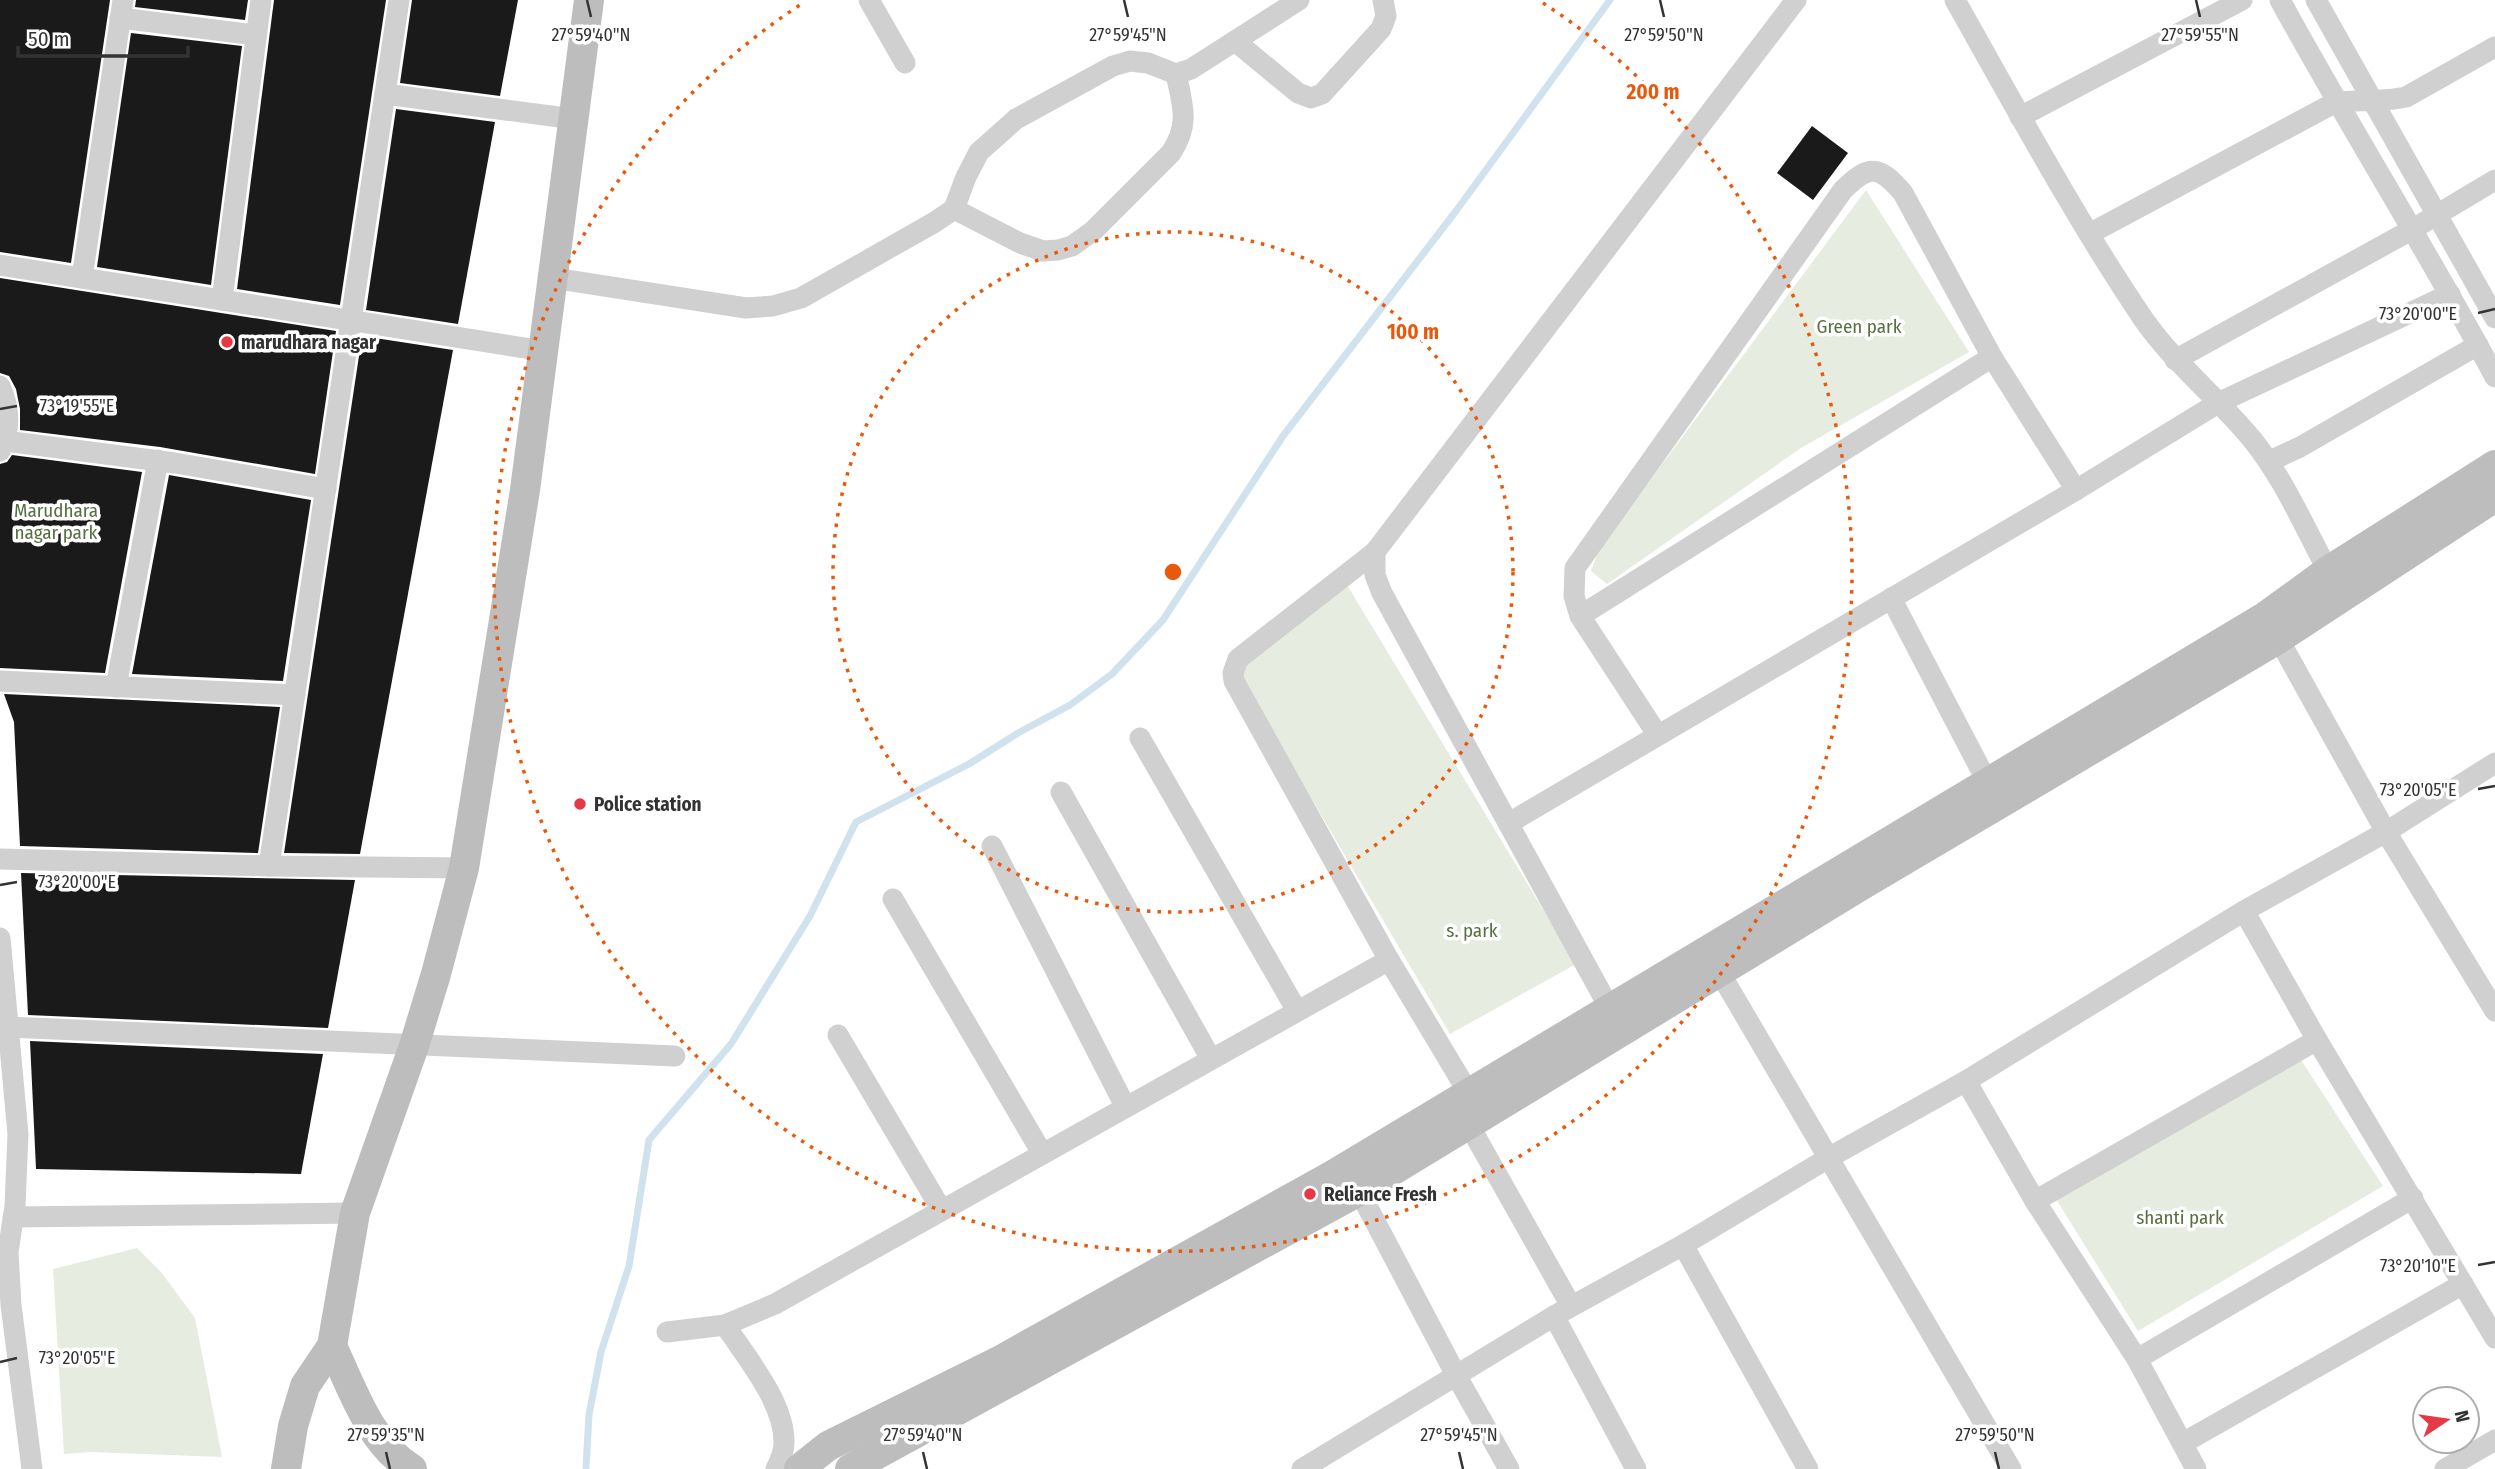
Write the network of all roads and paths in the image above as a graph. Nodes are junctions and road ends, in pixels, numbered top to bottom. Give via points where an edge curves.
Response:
1 (261, 0) edge
2 (399, 0) edge
3 (589, 0) edge
4 (870, 0) edge
5 (1299, 0) edge
6 (1383, 0) edge
7 (1796, 0) edge
8 (1955, 0) edge
9 (2242, 0) edge
10 (2280, 0) edge
11 (2316, 0) edge
12 (121, 9) edge
13 (256, 35) junction
14 (1235, 41) junction
15 (2495, 47) edge
16 (905, 63) dead end
17 (1176, 74) junction
18 (385, 94) junction
19 (2370, 99) junction
20 (2336, 102) junction
21 (2020, 117) junction
22 (574, 118) junction
23 (2495, 180) edge
24 (954, 209) junction
25 (2436, 216) junction
26 (2413, 229) junction
27 (2089, 234) junction
28 (0, 265) edge
29 (82, 278) junction
30 (553, 278) junction
31 (2449, 294) junction
32 (222, 300) junction
33 (2495, 318) edge
34 (351, 320) junction
35 (2478, 345) junction
36 (544, 351) junction
37 (1992, 357) junction
38 (2175, 360) junction
39 (2495, 377) edge
40 (0, 386) edge
41 (2218, 403) junction
42 (3, 446) edge
43 (158, 460) junction
44 (2270, 461) junction
45 (2495, 466) edge
46 (326, 489) junction
47 (2076, 490) junction
48 (2495, 496) edge
49 (1375, 552) junction
50 (2328, 571) junction
51 (1891, 598) junction
52 (1580, 615) junction
53 (2272, 628) junction
54 (0, 681) edge
55 (116, 687) junction
56 (295, 695) junction
57 (1657, 734) junction
58 (1140, 738) dead end
59 (2495, 762) edge
60 (1061, 792) dead end
61 (1993, 793) junction
62 (1509, 822) junction
63 (2386, 832) junction
64 (992, 846) dead end
65 (0, 859) edge
66 (269, 866) junction
67 (464, 868) junction
68 (893, 899) dead end
69 (2244, 911) junction
70 (0, 938) edge
71 (1389, 960) junction
72 (1720, 973) junction
73 (3, 981) edge
74 (1297, 1010) junction
75 (2495, 1011) edge
76 (1616, 1019) junction
77 (7, 1027) junction
78 (838, 1035) dead end
79 (2317, 1040) junction
80 (414, 1046) junction
81 (675, 1056) dead end
82 (1211, 1059) junction
83 (1966, 1081) junction
84 (1468, 1092) junction
85 (1125, 1107) junction
86 (1469, 1125) junction
87 (9, 1135) edge
88 (1042, 1153) junction
89 (1830, 1157) junction
90 (1359, 1191) junction
91 (2413, 1198) junction
92 (2035, 1201) junction
93 (941, 1209) junction
94 (355, 1213) junction
95 (13, 1217) junction
96 (1683, 1245) junction
97 (2463, 1284) junction
98 (5, 1305) edge
99 (1562, 1311) junction
100 (725, 1325) junction
101 (667, 1332) dead end
102 (2495, 1338) edge
103 (332, 1346) junction
104 (2137, 1359) junction
105 (1456, 1375) junction
106 (2495, 1440) edge
107 (2183, 1443) junction
108 (1309, 1468) edge
109 (32, 1469) edge
110 (286, 1469) edge
111 (412, 1469) edge
112 (776, 1469) edge
113 (799, 1469) edge
114 (850, 1469) edge
115 (1509, 1469) edge
116 (1636, 1469) edge
117 (1808, 1469) edge
118 (2011, 1469) edge
119 (2196, 1469) edge
120 (2445, 1469) edge

1 - 13 street
2 - 18 street
3 - 22 street
4 - 16 street
5 - 14 street
6 - 14 street via 1386,16 1381,29 1322,94 1311,98 1298,93
7 - 49 street
8 - 21 street
9 - 21 street
10 - 20 street
11 - 19 street
12 - 13 street
12 - 29 street
13 - 32 street
14 - 17 street
15 - 19 street via 2406,97
17 - 24 street via 1130,61 1016,118 979,152
17 - 24 street via 1184,109 1177,144 1093,231 1072,246 1043,251
18 - 22 street
18 - 34 street
19 - 20 street
19 - 25 street
20 - 26 street
20 - 27 street
21 - 27 street
22 - 30 street
23 - 25 street
24 - 30 street via 802,298 773,306 746,308
25 - 26 street
25 - 33 street
26 - 31 street
26 - 38 street
27 - 38 street
28 - 29 street
29 - 32 street
30 - 36 street
31 - 35 street
31 - 41 street
32 - 34 street
34 - 36 street
34 - 46 street
35 - 39 street
35 - 44 street
36 - 67 street
37 - 47 street
37 - 52 street
37 - 52 street via 1903,193 1890,178 1875,171 1859,174 1843,190 1575,568 1574,596
38 - 41 street
40 - 42 street via 10,412
41 - 44 street
41 - 47 street
42 - 43 street
43 - 46 street
43 - 55 street
44 - 50 street
45 - 50 street
46 - 56 street
47 - 51 street
48 - 53 street
49 - 62 street via 1375,575 1382,593
49 - 71 street via 1238,659 1233,673
50 - 53 street
51 - 57 street
51 - 61 street
52 - 57 street
53 - 61 street
53 - 63 street
54 - 55 street
55 - 56 street
56 - 66 street
57 - 62 street
58 - 74 street
59 - 63 street
60 - 82 street
61 - 72 street via 1862,885
61 - 76 street via 1795,900
62 - 76 street
63 - 69 street
63 - 75 street
64 - 85 street
65 - 66 street
66 - 67 street
67 - 80 street
68 - 88 street
69 - 79 street
69 - 83 street
70 - 73 street
71 - 74 street
71 - 84 street
72 - 76 street
72 - 89 street
73 - 77 street
74 - 82 street
76 - 84 street
76 - 86 street
77 - 80 street
77 - 87 street
78 - 93 street
79 - 91 street
79 - 92 street
80 - 81 street
80 - 94 street
82 - 85 street
83 - 89 street
83 - 92 street
84 - 113 street via 1307,1189 999,1361 828,1446
85 - 88 street
86 - 90 street
86 - 99 street
87 - 95 street
88 - 93 street
89 - 96 street
89 - 118 street
90 - 105 street
90 - 114 street
91 - 97 street
91 - 104 street
92 - 104 street
93 - 100 street via 775,1304
94 - 95 street
94 - 103 street
95 - 98 street
96 - 99 street
96 - 117 street
97 - 102 street
97 - 107 street
98 - 109 street
99 - 105 street
99 - 116 street
100 - 101 street
100 - 112 street via 771,1395 784,1443
103 - 110 street via 305,1386
103 - 111 street via 386,1448
104 - 107 street
105 - 108 street
105 - 115 street
106 - 120 street
107 - 119 street

